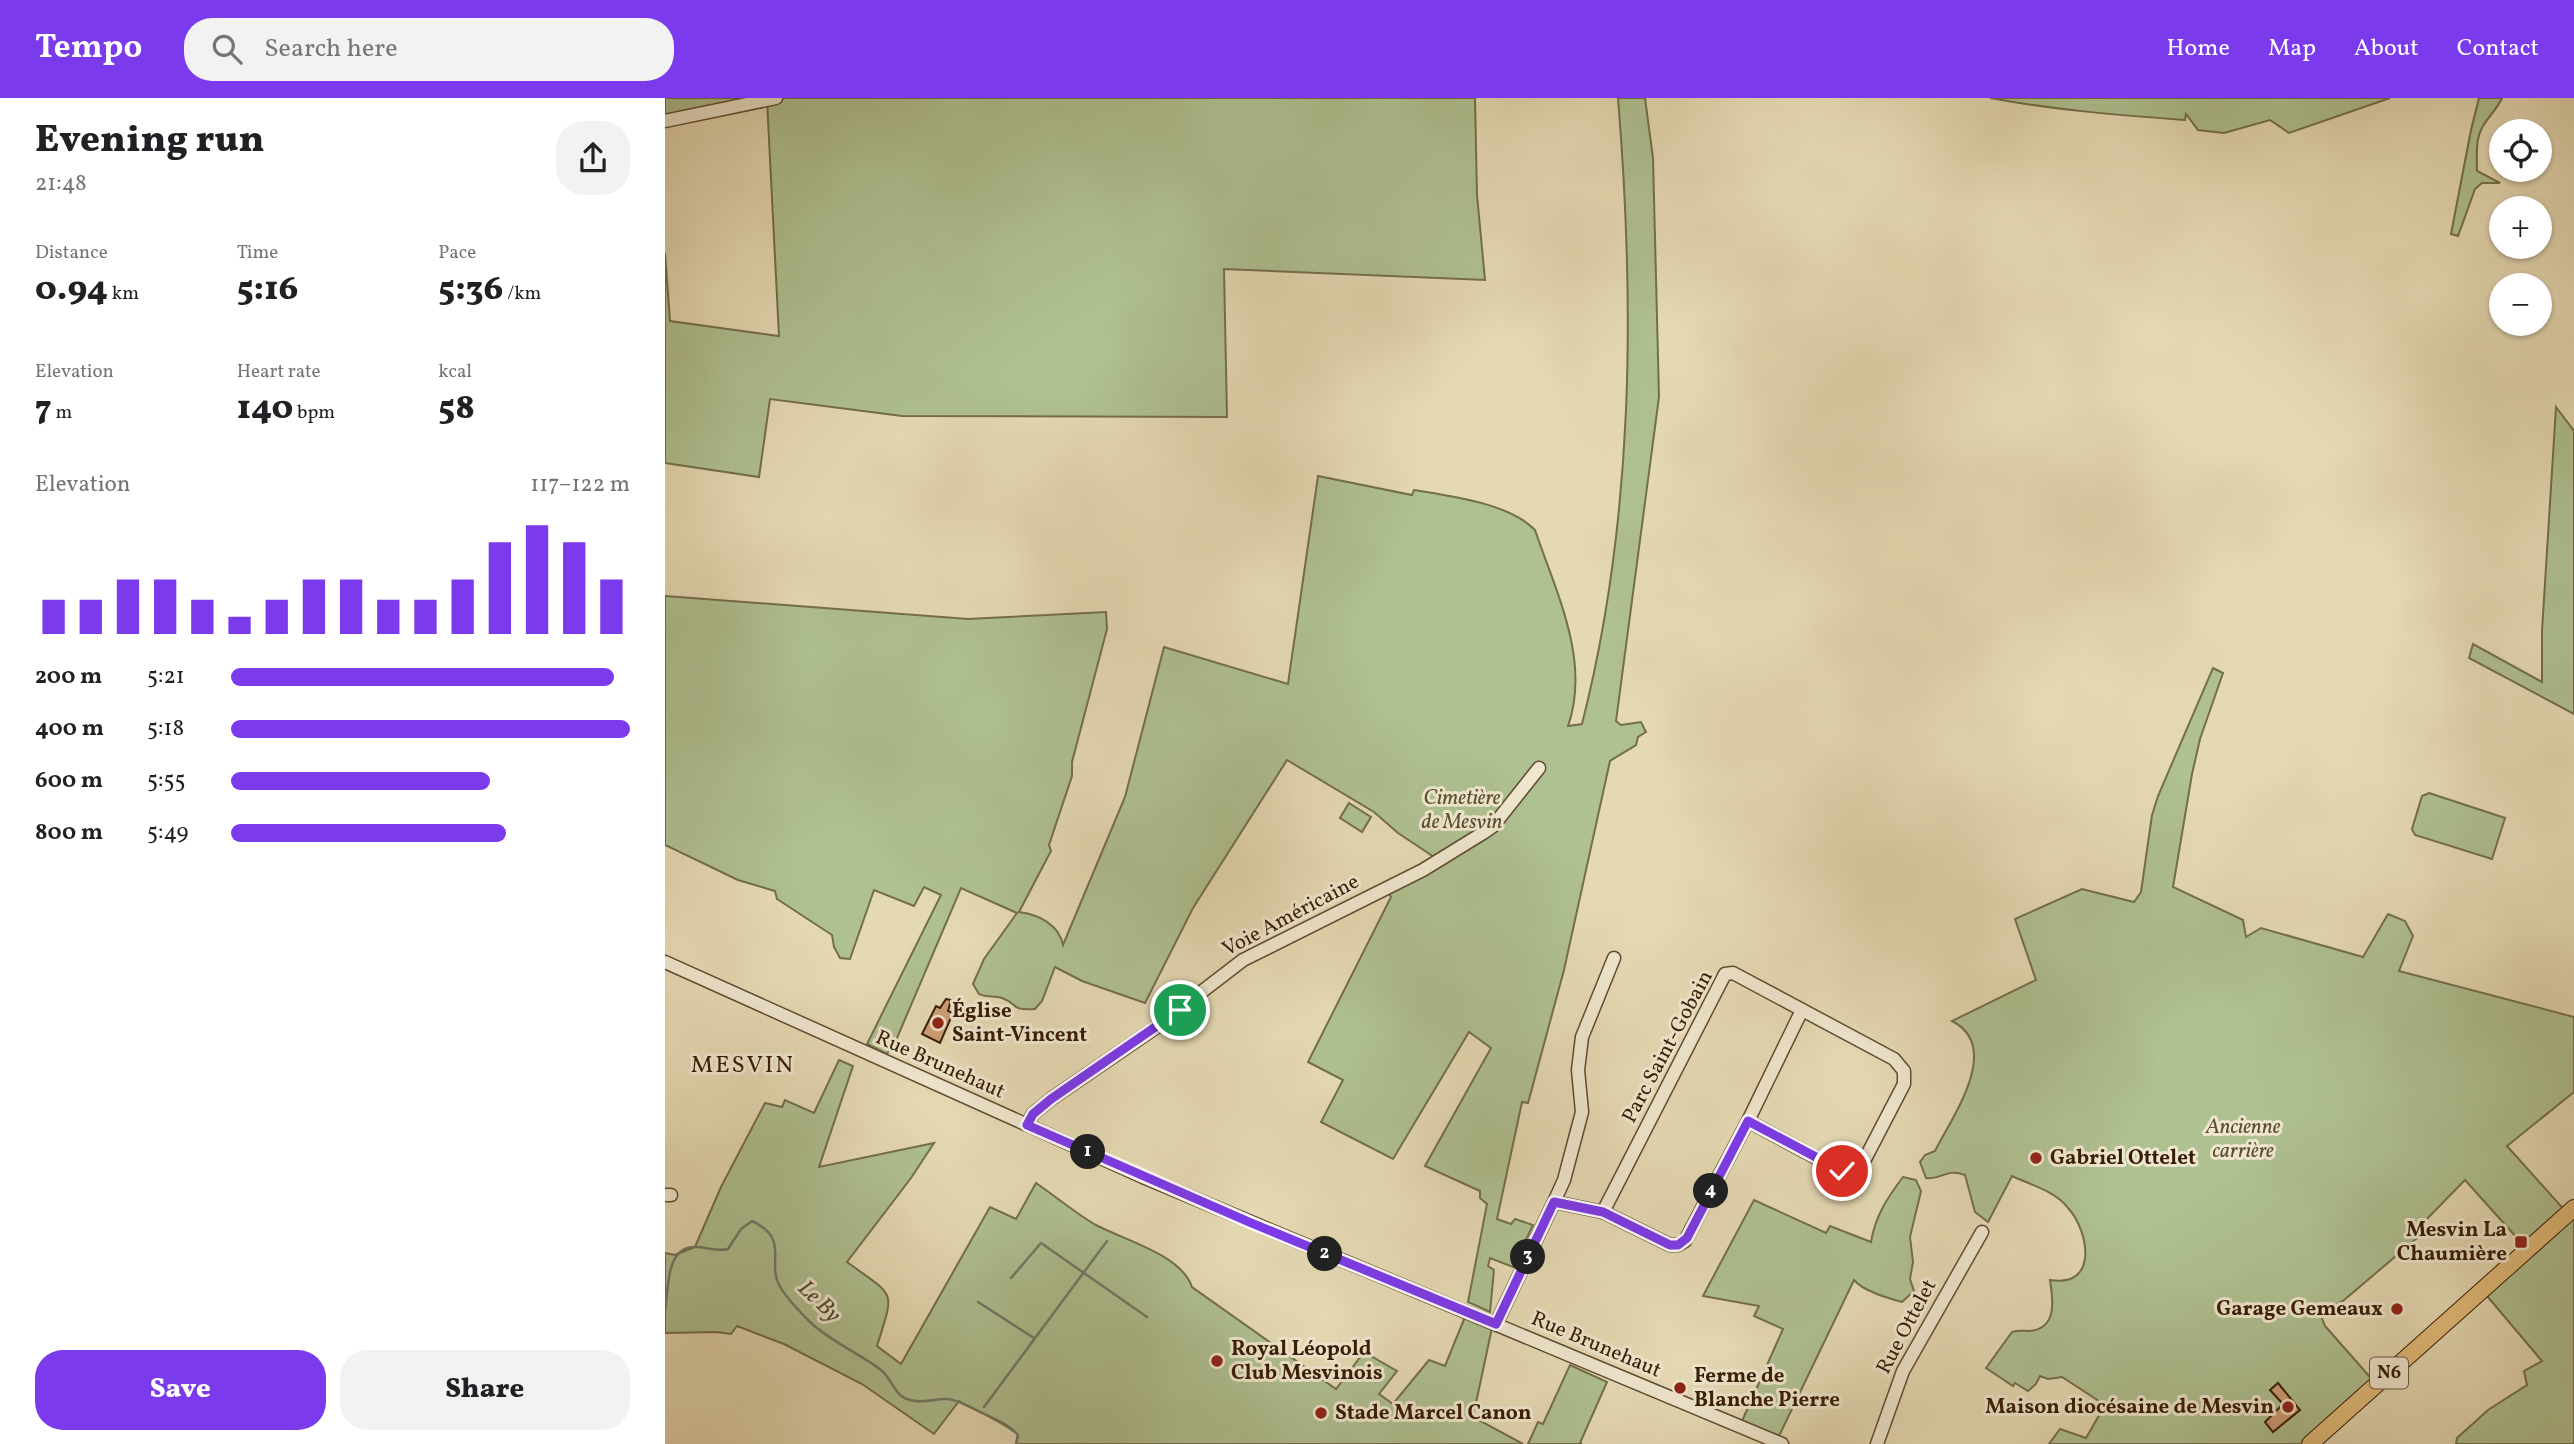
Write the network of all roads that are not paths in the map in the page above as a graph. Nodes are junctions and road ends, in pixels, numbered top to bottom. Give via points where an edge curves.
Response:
1 (776, 98) edge
2 (665, 121) edge
3 (1539, 768) dead end
4 (1614, 958) dead end
5 (665, 962) edge
6 (1802, 1010) junction
7 (1748, 1121) junction
8 (1027, 1125) junction
9 (1554, 1202) junction
10 (2574, 1208) edge
11 (1603, 1212) junction
12 (1982, 1232) dead end
13 (1496, 1324) junction
14 (1782, 1444) edge
15 (1877, 1444) edge
16 (2310, 1444) edge

1 - 2 street
3 - 8 street, Voie Américaine via 1483,833 1423,870 1243,960 1171,1017 1051,1099
4 - 9 street via 1582,1038 1578,1070 1582,1112 1565,1180
5 - 8 street, Rue Brunehaut
6 - 7 street
6 - 7 street, Parc Saint-Gobain via 1898,1062 1904,1084 1864,1161 1853,1171 1837,1168
6 - 11 street, Parc Saint-Gobain via 1733,973 1722,978
7 - 11 street via 1682,1243 1670,1245
8 - 13 street, Rue Brunehaut
9 - 11 street
9 - 13 street
10 - 16 main road, N6
12 - 15 street, Rue Ottelet via 1903,1371
13 - 14 street, Rue Brunehaut

